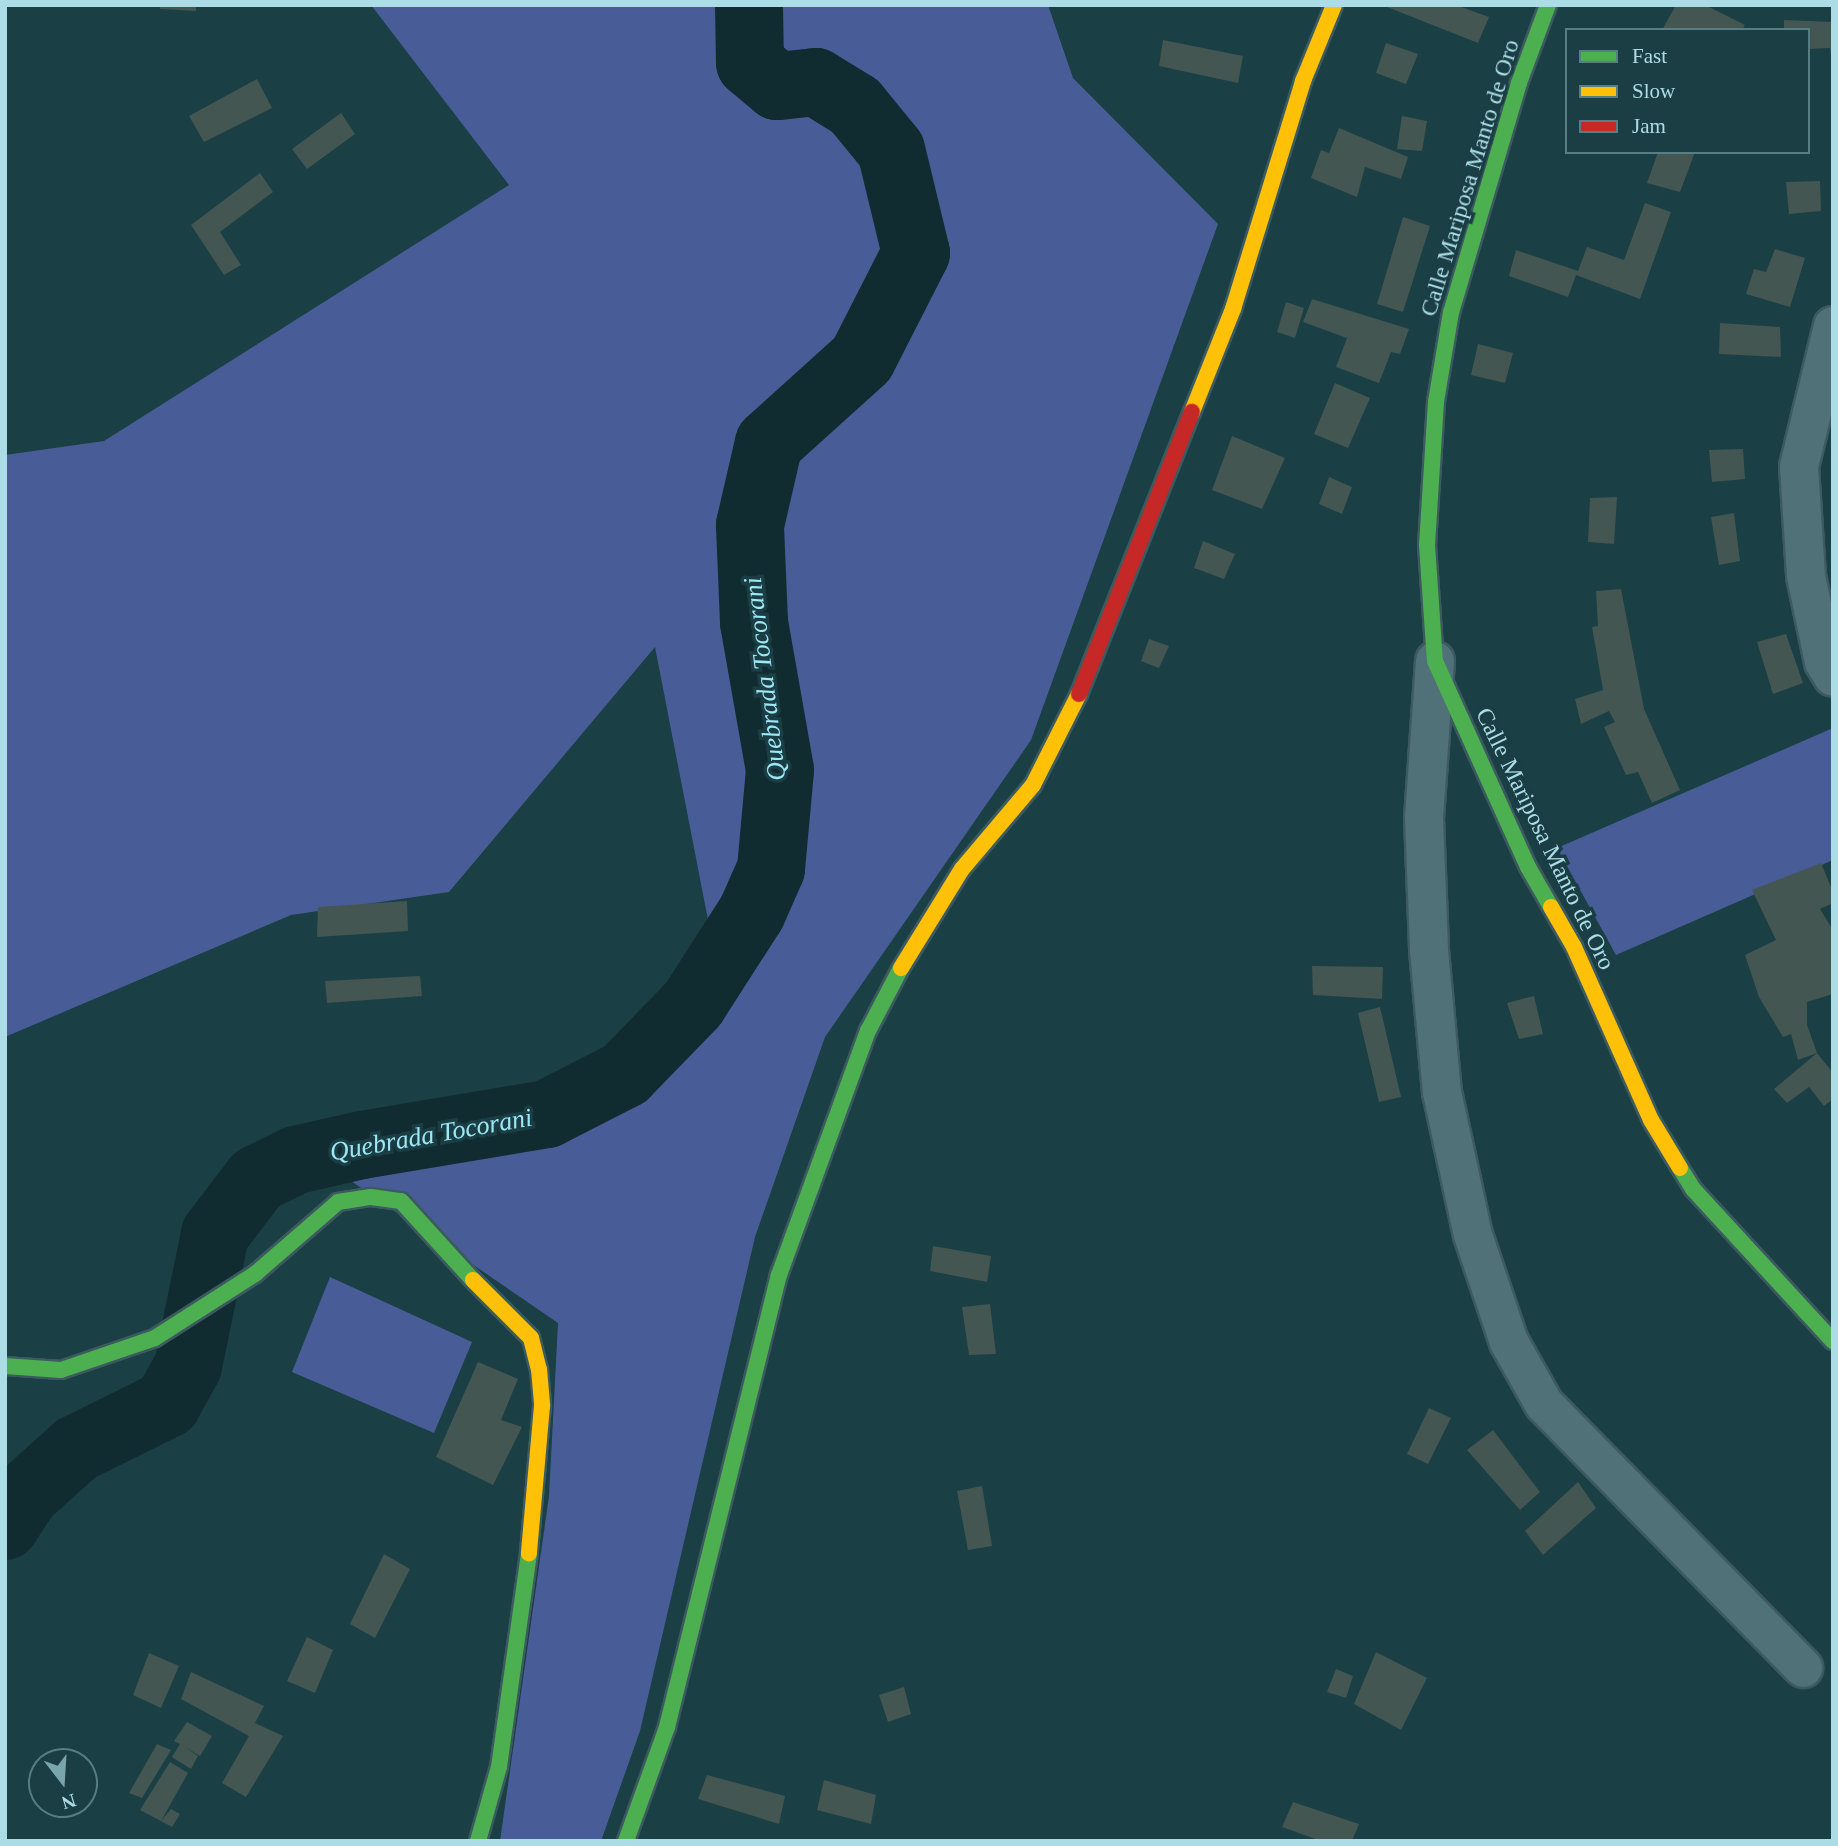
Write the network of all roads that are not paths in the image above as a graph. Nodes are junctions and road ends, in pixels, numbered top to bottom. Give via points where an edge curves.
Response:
1 (1334, 5) edge
2 (1548, 5) edge
3 (1833, 326) edge
4 (1816, 466) edge
5 (1435, 661) junction
6 (1833, 677) edge
7 (1833, 1341) edge
8 (5, 1366) edge
9 (1802, 1668) dead end
10 (478, 1841) edge
11 (626, 1841) edge

1 - 11 street via 1303,81 1233,309 1079,693 1033,785 962,869 921,930 868,1031 779,1275 667,1727
2 - 5 street, Calle Mariposa Manto de Oro via 1511,108 1449,325 1436,402 1427,545
3 - 4 street
4 - 6 street via 1806,576 1824,662
5 - 7 street, Calle Mariposa Manto de Oro via 1528,867 1574,947 1651,1120 1693,1189
5 - 9 street via 1424,818 1429,950 1442,1092 1473,1235 1509,1342 1544,1404
8 - 10 street via 61,1370 155,1338 255,1274 338,1202 371,1197 401,1201 422,1219 470,1277 531,1338 539,1369 542,1406 528,1570 499,1767

